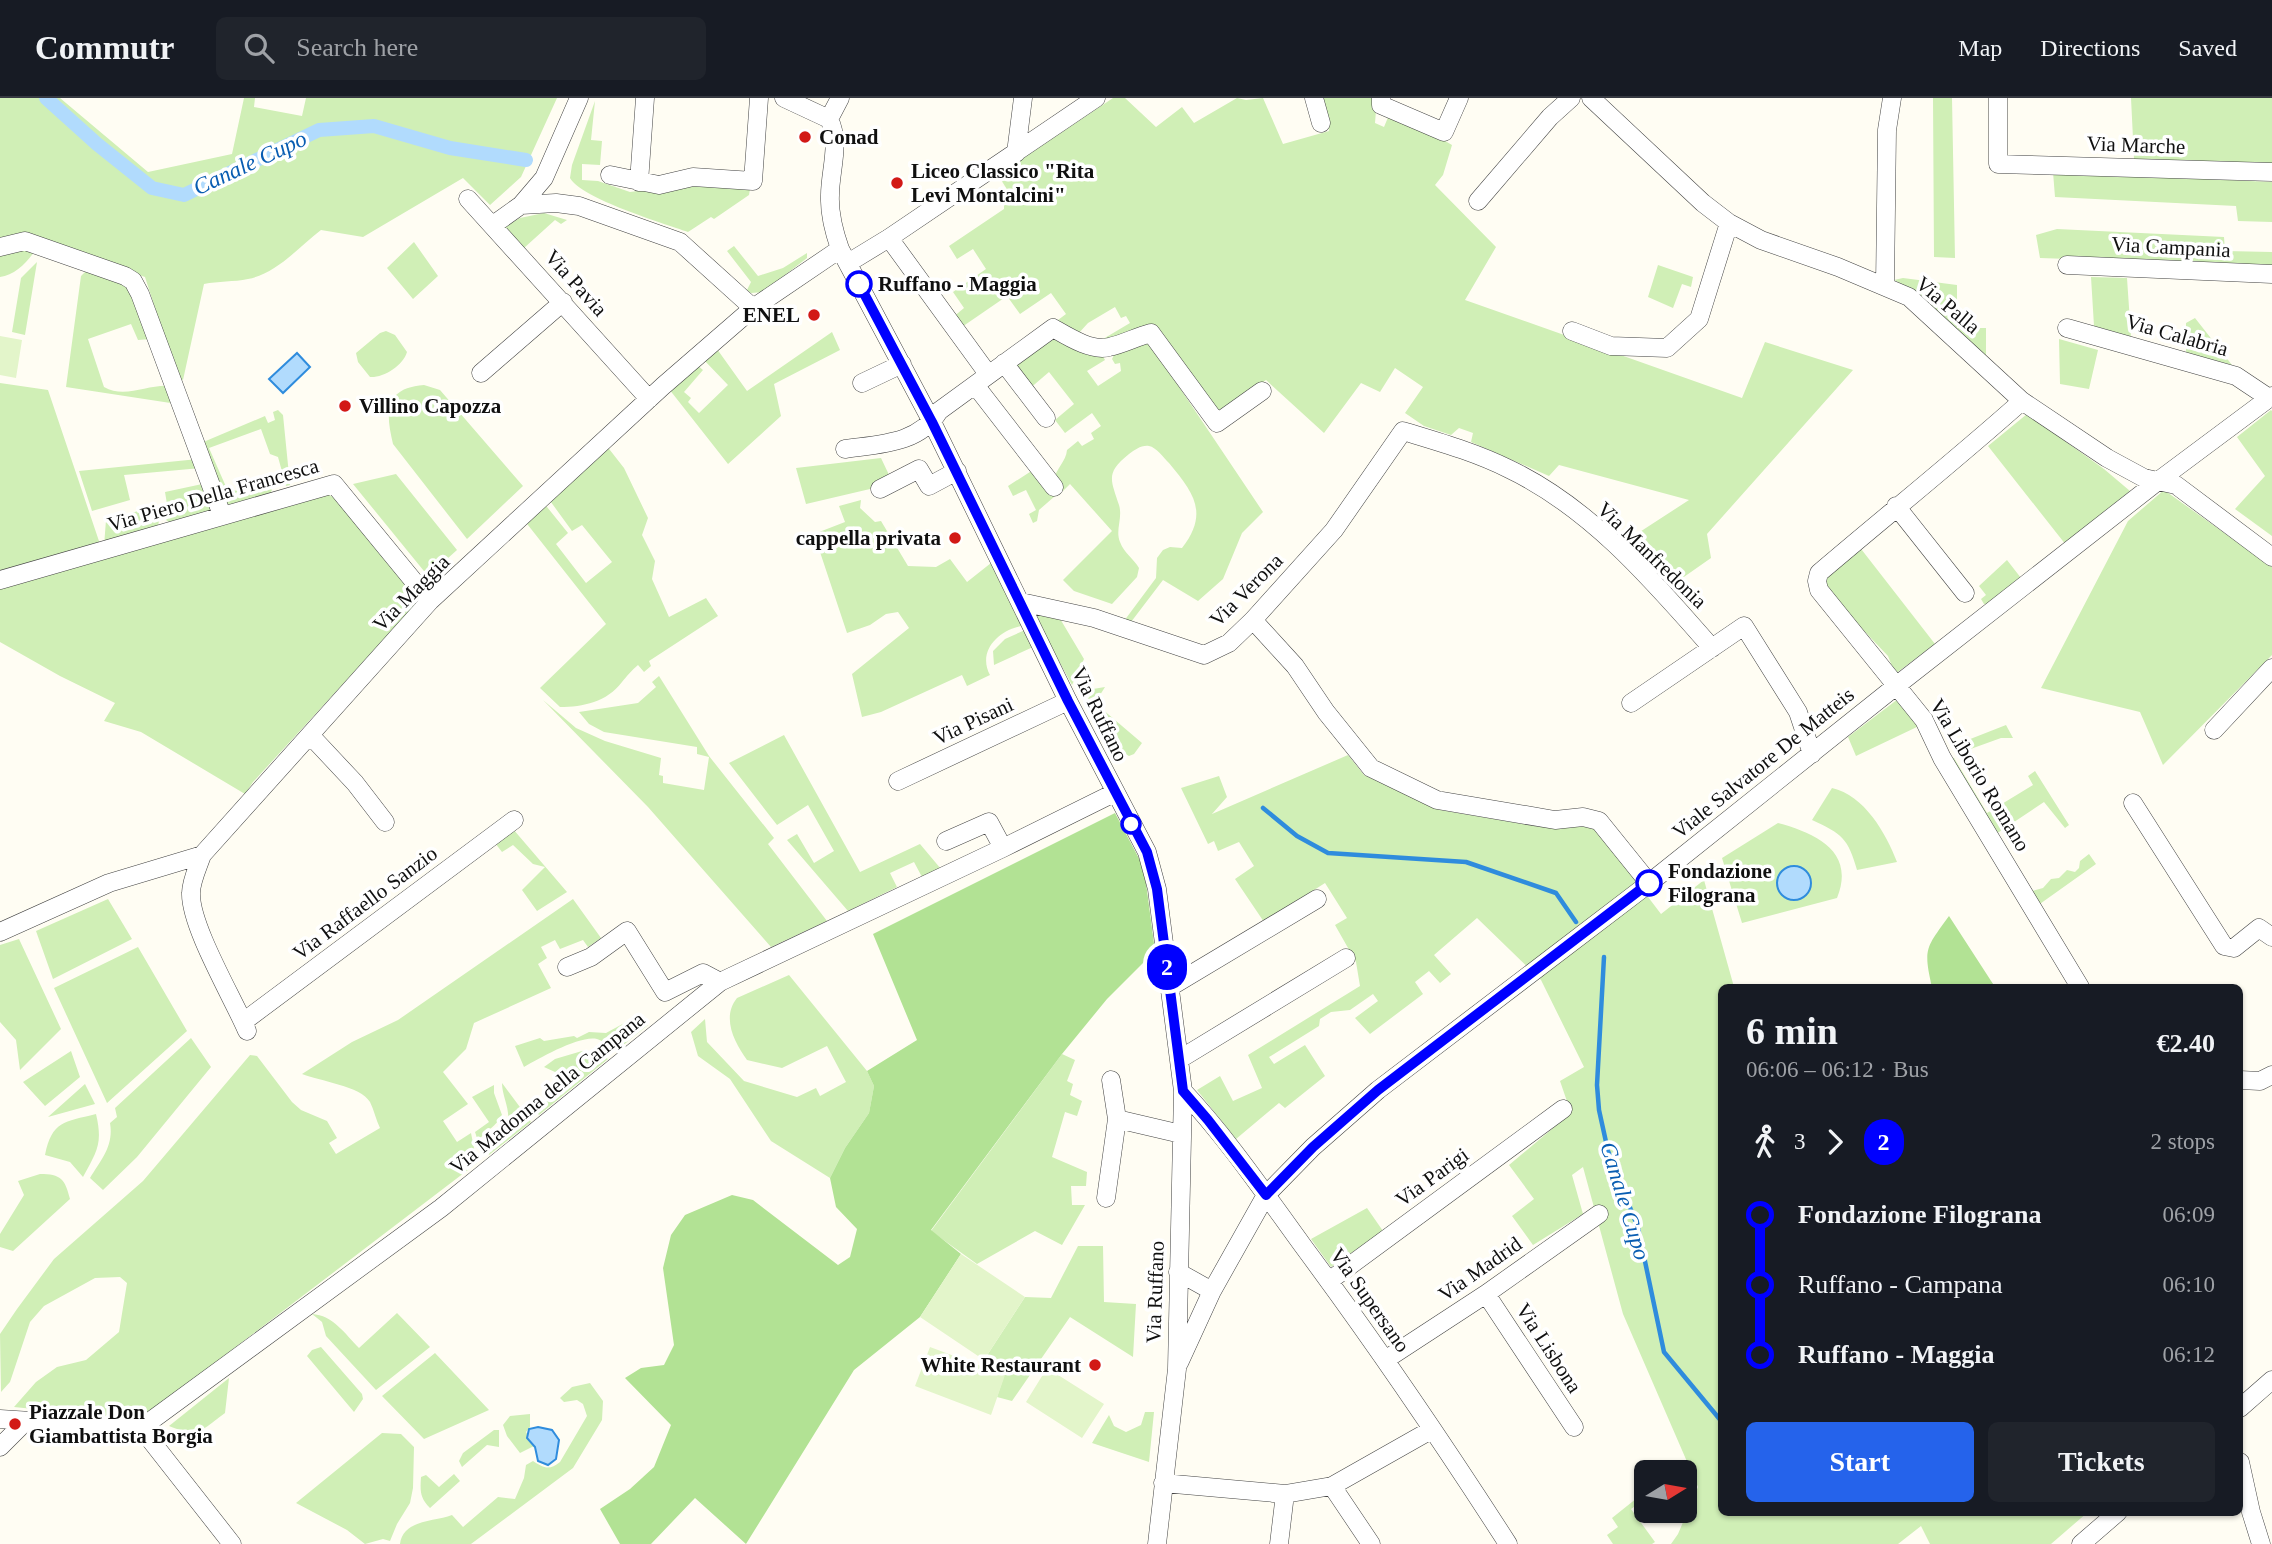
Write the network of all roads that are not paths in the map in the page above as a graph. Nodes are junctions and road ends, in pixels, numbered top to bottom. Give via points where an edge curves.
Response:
1 (579, 98) edge
2 (645, 98) edge
3 (759, 98) edge
4 (784, 98) edge
5 (840, 98) edge
6 (1023, 98) edge
7 (1097, 98) edge
8 (1314, 98) edge
9 (1381, 98) edge
10 (1459, 98) edge
11 (1571, 98) edge
12 (1591, 98) edge
13 (1892, 98) edge
14 (1998, 98) edge
15 (829, 119) junction
16 (1321, 123) dead end
17 (1016, 153) junction
18 (2272, 172) edge
19 (610, 175) dead end
20 (544, 178) junction
21 (639, 182) junction
22 (468, 199) dead end
23 (1478, 201) dead end
24 (521, 205) junction
25 (579, 206) junction
26 (1729, 223) junction
27 (493, 225) junction
28 (889, 238) junction
29 (0, 247) edge
30 (844, 256) junction
31 (2067, 265) dead end
32 (2272, 274) edge
33 (1885, 285) junction
34 (563, 303) junction
35 (753, 308) junction
36 (2067, 328) dead end
37 (1572, 331) dead end
38 (1004, 362) junction
39 (902, 364) junction
40 (481, 373) dead end
41 (982, 380) junction
42 (862, 383) dead end
43 (1262, 391) dead end
44 (2270, 397) edge
45 (649, 399) junction
46 (2022, 401) junction
47 (1046, 418) dead end
48 (932, 422) junction
49 (1403, 431) joint
50 (845, 449) dead end
51 (957, 471) junction
52 (2158, 481) junction
53 (1054, 487) dead end
54 (880, 489) dead end
55 (1896, 506) junction
56 (222, 515) junction
57 (2272, 557) edge
58 (0, 580) edge
59 (1965, 593) dead end
60 (430, 601) junction
61 (1021, 602) junction
62 (1253, 620) junction
63 (1712, 648) junction
64 (2272, 668) edge
65 (1896, 686) junction
66 (1068, 701) junction
67 (1631, 703) dead end
68 (2214, 730) dead end
69 (310, 735) junction
70 (1812, 754) junction
71 (898, 781) dead end
72 (1114, 793) junction
73 (2133, 803) dead end
74 (514, 820) dead end
75 (385, 822) dead end
76 (946, 841) dead end
77 (1003, 848) junction
78 (202, 855) junction
79 (1646, 885) junction
80 (1317, 899) dead end
81 (0, 932) edge
82 (2272, 937) edge
83 (1346, 958) dead end
84 (567, 967) dead end
85 (720, 982) junction
86 (2078, 984) edge
87 (1170, 987) junction
88 (1180, 1059) junction
89 (2272, 1075) edge
90 (1111, 1080) dead end
91 (2243, 1080) edge
92 (1183, 1091) junction
93 (1563, 1109) dead end
94 (1117, 1119) junction
95 (1181, 1134) junction
96 (1266, 1195) junction
97 (1106, 1198) dead end
98 (1599, 1214) dead end
99 (1178, 1272) junction
100 (1329, 1281) junction
101 (1212, 1291) junction
102 (1486, 1294) junction
103 (1201, 1315) joint
104 (1385, 1360) junction
105 (1177, 1369) junction
106 (2272, 1380) edge
107 (2243, 1405) edge
108 (0, 1419) edge
109 (26, 1421) junction
110 (1574, 1427) dead end
111 (141, 1428) junction
112 (1431, 1430) junction
113 (0, 1447) edge
114 (2243, 1476) edge
115 (1163, 1483) junction
116 (1332, 1486) junction
117 (1285, 1494) junction
118 (2113, 1516) edge
119 (232, 1544) edge
120 (1157, 1544) edge
121 (1279, 1544) edge
122 (1371, 1544) edge
123 (1508, 1544) edge
124 (2081, 1544) edge
125 (2261, 1544) edge

1 - 20 street
2 - 21 street
3 - 21 street via 753,181 692,177 659,185
4 - 15 street
5 - 15 street
6 - 17 street
7 - 17 street, Via Maggia
8 - 16 street
9 - 10 street via 1381,104 1444,132
11 - 23 street
12 - 26 street, Via Palla
13 - 33 street via 1887,130
14 - 18 street, Via Marche via 1998,164
15 - 30 street, Via Ruffano via 835,138 832,227
17 - 28 street, Via Maggia
19 - 21 street
20 - 24 street
20 - 25 street via 559,197
22 - 27 street, Via Pavia
24 - 25 street
24 - 27 street
25 - 35 street via 680,242
26 - 33 street, Via Palla via 1761,240
26 - 37 street via 1699,319 1667,348 1611,346
27 - 34 street, Via Pavia
28 - 30 street, Via Maggia
28 - 41 street
29 - 56 street via 25,241 133,281
30 - 35 street, Via Maggia
30 - 39 street, Via Ruffano
31 - 32 street, Via Campania
33 - 46 street, Via Palla via 1909,297
34 - 40 street
34 - 45 street, Via Pavia
35 - 45 street, Via Maggia
36 - 44 street, Via Calabria via 2236,376
38 - 41 street
38 - 43 street via 1053,328 1084,344 1107,348 1151,333 1217,423
38 - 47 street
39 - 42 street
39 - 48 street, Via Ruffano
41 - 48 street
41 - 53 street
44 - 52 street, Viale Salvatore De Matteis
45 - 60 street, Via Maggia
46 - 52 street, Via Palla via 2107,458
46 - 55 street, Via Liborio Romano via 1951,465
48 - 50 street via 900,442
48 - 51 street, Via Ruffano
49 - 62 street, Via Verona via 1334,530
49 - 63 street, Via Manfredonia via 1509,469 1550,492 1605,535
51 - 54 street via 929,486 919,469
51 - 61 street, Via Ruffano
52 - 57 street, Via Palla via 2176,485
52 - 65 street, Viale Salvatore De Matteis
55 - 59 street
55 - 65 street, Via Liborio Romano via 1819,573 1817,581 1819,590
56 - 58 street, Via Piero Della Francesca
56 - 60 street, Via Piero Della Francesca via 334,484
60 - 69 street, Via Maggia
61 - 62 street, Via Verona via 1094,618 1204,654 1229,643
61 - 66 street, Via Ruffano
62 - 79 street via 1371,768 1437,800 1555,820 1583,817 1599,821
63 - 67 street
63 - 70 street via 1744,626 1798,712
64 - 68 street
65 - 70 street, Viale Salvatore De Matteis
65 - 86 street, Via Liborio Romano via 1924,720 1942,758
66 - 71 street, Via Pisani
66 - 72 street, Via Ruffano
69 - 75 street
69 - 78 street, Via Maggia
70 - 79 street, Viale Salvatore De Matteis
72 - 77 street, Via Madonna della Campana
72 - 87 street, Via Ruffano via 1147,852 1157,889
73 - 82 street via 2224,946 2234,948 2259,928
74 - 78 street, Via Raffaello Sanzio via 245,1027 196,919 191,892
76 - 77 street via 989,822
77 - 85 street, Via Madonna della Campana
78 - 81 street via 109,883
79 - 96 street, Viale Salvatore De Matteis via 1378,1090
80 - 87 street
83 - 88 street
84 - 85 street via 591,957 627,931 665,992 703,973
85 - 111 street, Via Madonna della Campana via 441,1208
87 - 88 street, Via Ruffano
88 - 92 street, Via Ruffano
89 - 91 street via 2260,1081
90 - 94 street
92 - 95 street, Via Ruffano
92 - 96 street, Via Supersano
93 - 100 street, Via Parigi
94 - 95 street
94 - 97 street
95 - 99 street, Via Ruffano
96 - 100 street, Via Supersano
96 - 101 street, Viale Salvatore De Matteis
98 - 102 street, Via Madrid
99 - 101 street
99 - 105 street, Via Ruffano
100 - 104 street, Via Supersano
101 - 103 street, Viale Salvatore De Matteis
102 - 104 street, Via Madrid
102 - 110 street, Via Lisbona
103 - 105 street, Via Ruffano
104 - 112 street, Via Supersano
105 - 115 street, Via Ruffano
106 - 107 street
108 - 109 street
109 - 111 street
109 - 113 street
111 - 119 street
112 - 116 street
112 - 123 street, Via Supersano
114 - 125 street
115 - 117 street
115 - 120 street, Via Ruffano
116 - 117 street
116 - 122 street
117 - 121 street
118 - 124 street

